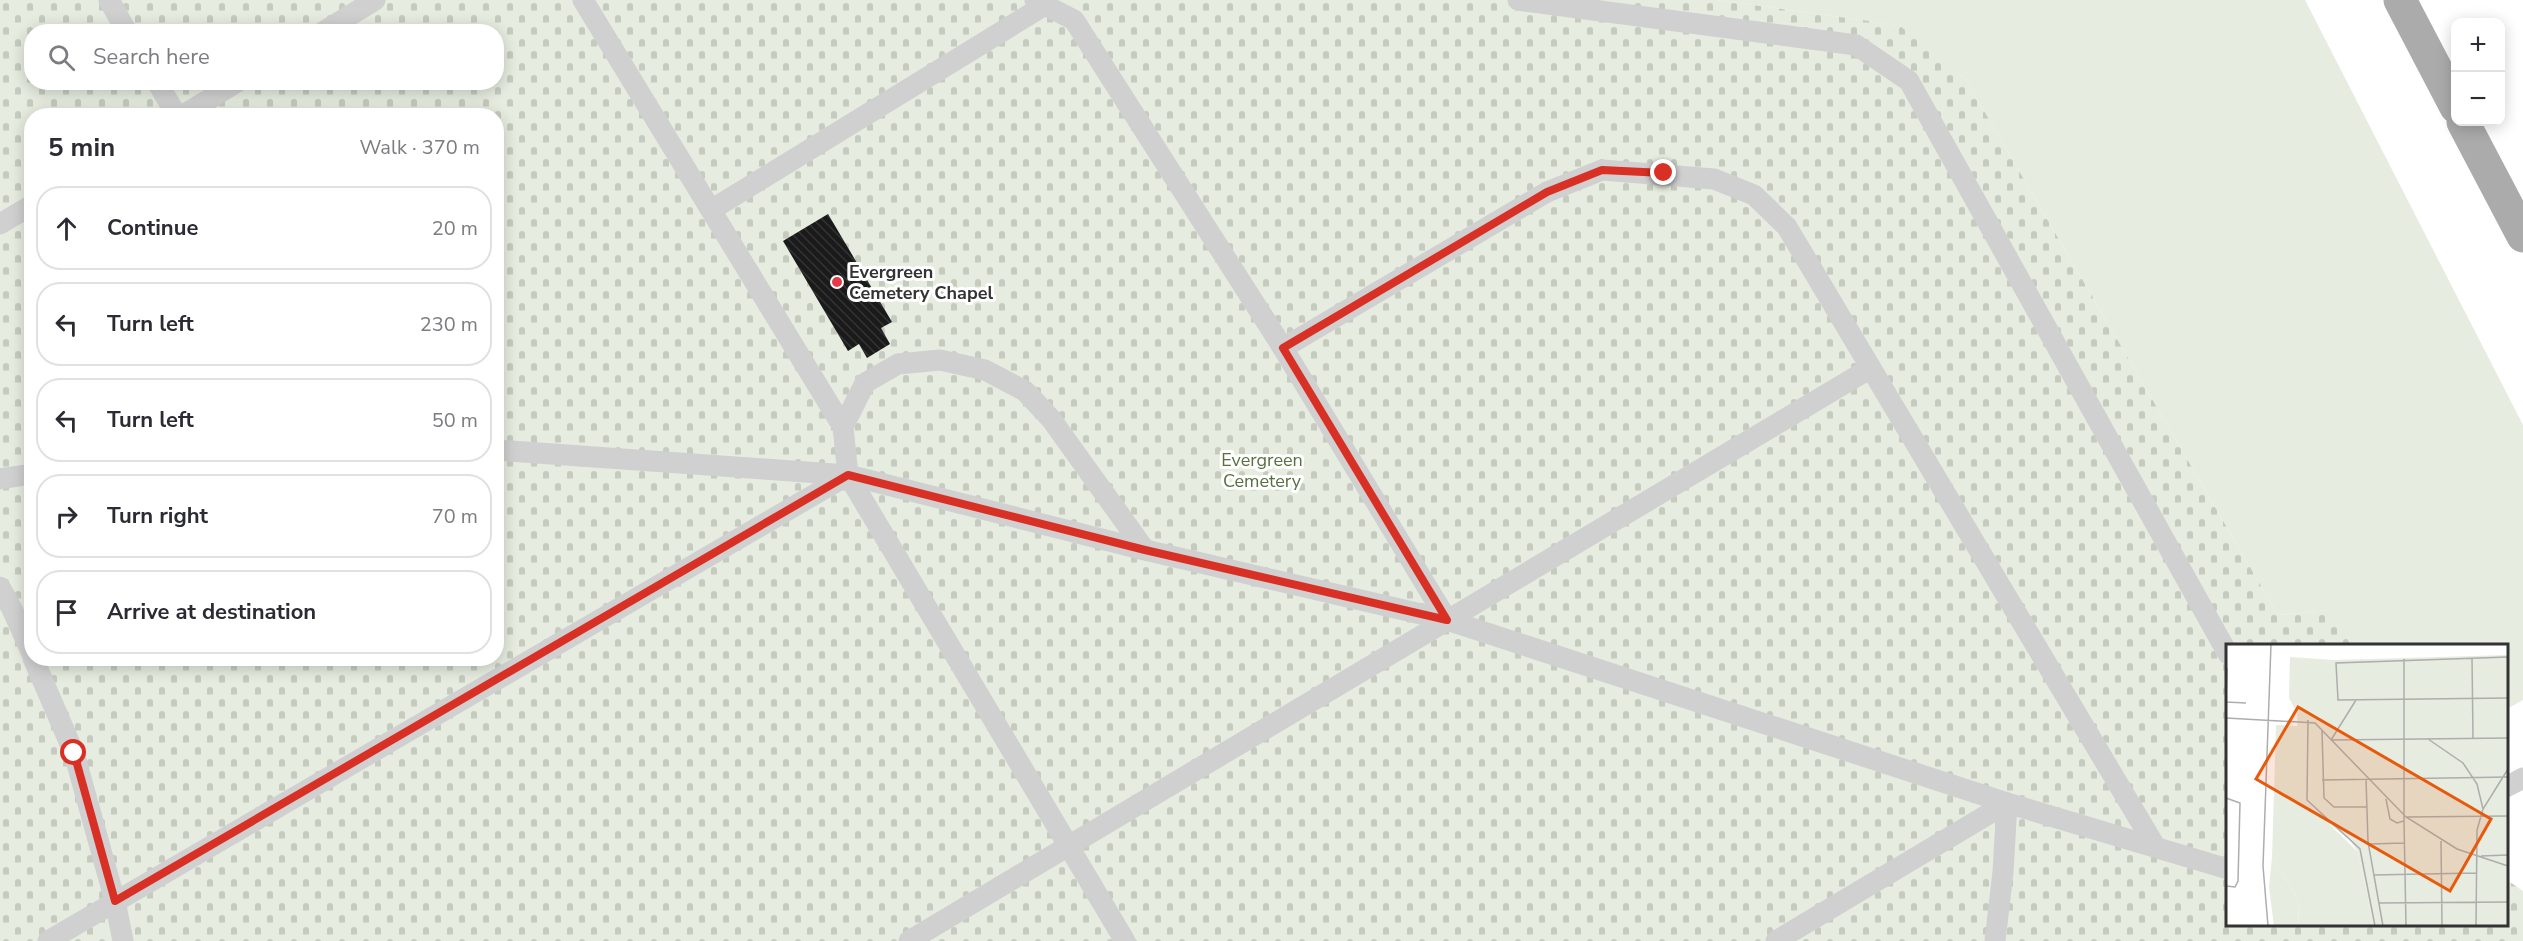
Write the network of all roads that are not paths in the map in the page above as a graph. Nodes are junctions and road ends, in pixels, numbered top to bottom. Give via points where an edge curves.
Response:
1 (109, 0) edge
2 (375, 0) edge
3 (583, 0) edge
4 (1518, 0) edge
5 (2400, 0) edge
6 (1040, 2) edge
7 (122, 24) edge
8 (336, 24) edge
9 (162, 90) edge
10 (224, 90) edge
11 (2451, 97) edge
12 (172, 108) edge
13 (195, 108) edge
14 (2465, 126) edge
15 (24, 210) edge
16 (711, 210) junction
17 (0, 224) edge
18 (2523, 236) edge
19 (1283, 348) junction
20 (1869, 369) junction
21 (843, 427) junction
22 (504, 451) edge
23 (24, 475) edge
24 (848, 475) junction
25 (0, 479) edge
26 (1145, 550) junction
27 (0, 587) edge
28 (1447, 620) junction
29 (24, 636) edge
30 (2226, 650) edge
31 (36, 666) edge
32 (2523, 778) edge
33 (2508, 786) edge
34 (2007, 803) junction
35 (1069, 846) junction
36 (2155, 846) junction
37 (2226, 868) edge
38 (115, 901) junction
39 (48, 941) edge
40 (123, 941) edge
41 (909, 941) edge
42 (1125, 941) edge
43 (1776, 941) edge
44 (1995, 941) edge

1 - 7 lane
2 - 8 lane
3 - 16 lane
4 - 30 lane via 1856,45 1909,81
5 - 11 main road
6 - 16 lane
6 - 19 lane via 1074,20
9 - 12 lane
10 - 13 lane
14 - 18 main road
15 - 17 lane
16 - 21 lane
19 - 20 lane via 1547,192 1602,170 1714,179 1754,195 1787,227
19 - 28 lane
20 - 28 lane
20 - 36 lane
21 - 24 lane
21 - 26 lane via 865,383 898,363 940,360 985,370 1025,391 1051,419
22 - 24 lane
23 - 25 lane
24 - 26 lane
24 - 35 lane
24 - 38 lane
26 - 28 lane
27 - 29 lane
28 - 34 lane
28 - 35 lane
31 - 38 lane via 74,753
32 - 33 lane
34 - 36 lane
34 - 43 lane
34 - 44 lane
35 - 41 lane
35 - 42 lane
36 - 37 lane
38 - 39 lane
38 - 40 lane

